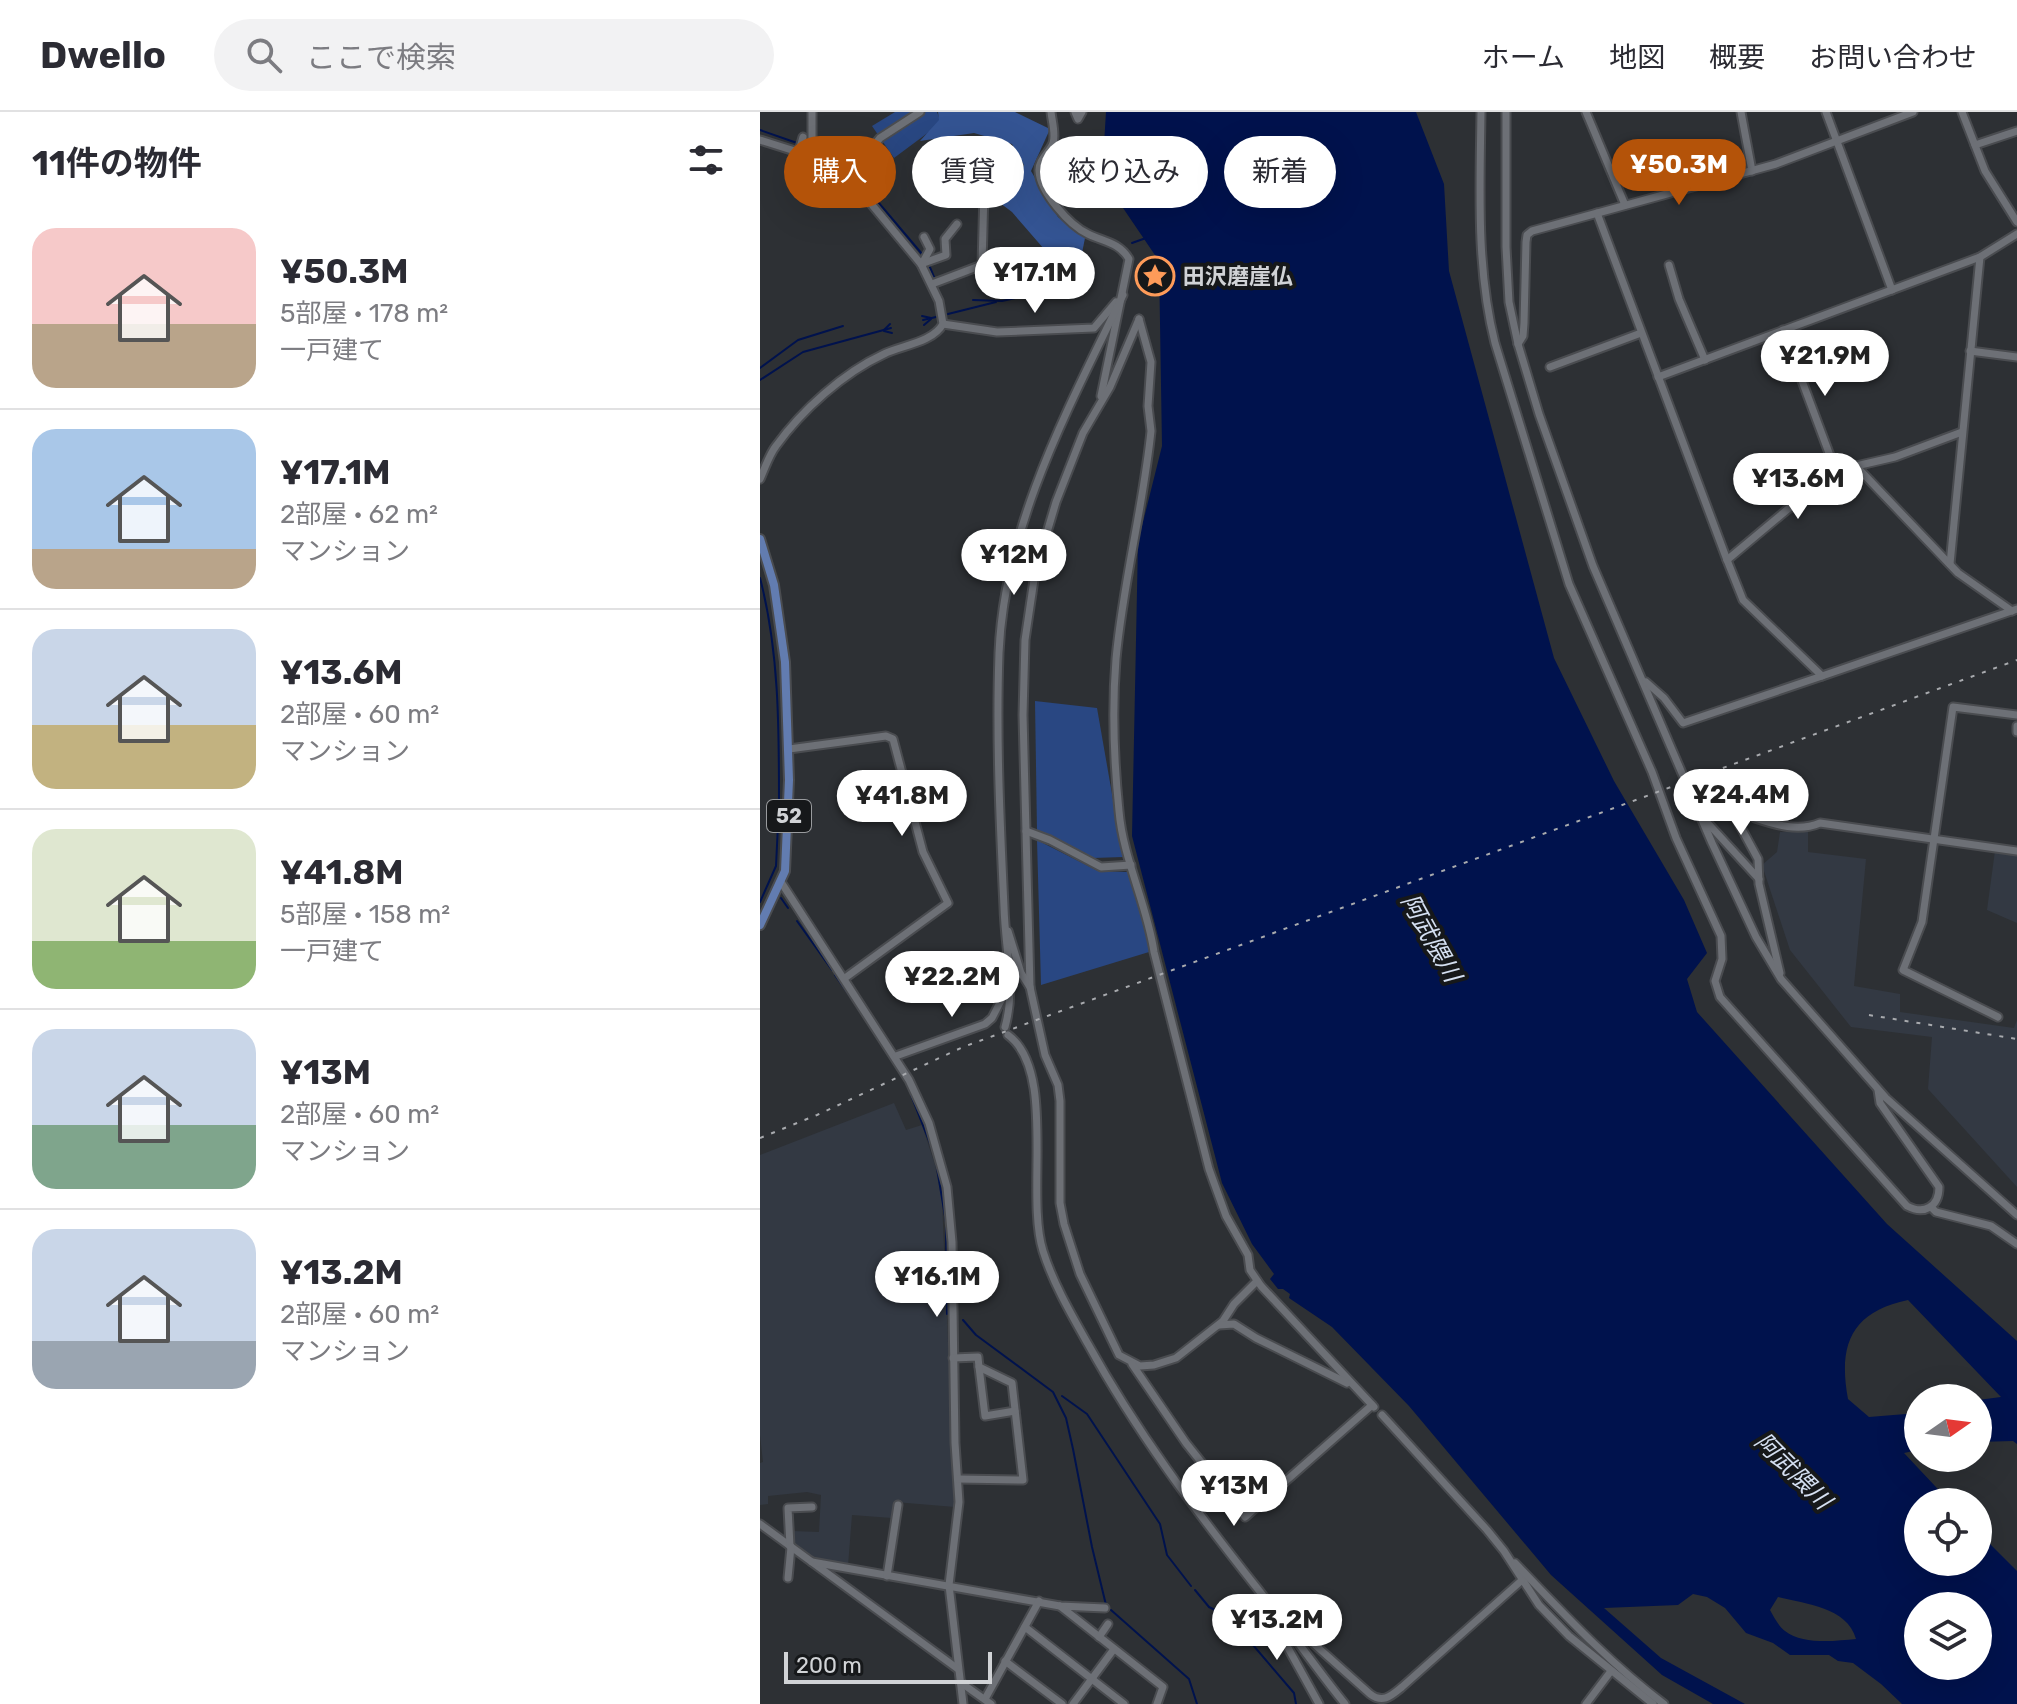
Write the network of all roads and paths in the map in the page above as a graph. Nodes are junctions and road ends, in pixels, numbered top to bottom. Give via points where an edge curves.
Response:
1 (812, 112) edge
2 (920, 112) edge
3 (1051, 112) edge
4 (1075, 112) edge
5 (1082, 112) edge
6 (1481, 112) edge
7 (1506, 112) edge
8 (1586, 112) edge
9 (1741, 112) edge
10 (1826, 112) edge
11 (1913, 112) edge
12 (1962, 112) edge
13 (2017, 131) edge
14 (815, 136) edge
15 (883, 136) edge
16 (760, 140) edge
17 (1837, 141) junction
18 (1975, 145) junction
19 (784, 147) edge
20 (1752, 171) junction
21 (1625, 205) junction
22 (872, 208) edge
23 (984, 208) edge
24 (1597, 213) junction
25 (2017, 222) edge
26 (957, 224) dead end
27 (2017, 234) edge
28 (924, 237) dead end
29 (1980, 257) junction
30 (921, 264) junction
31 (982, 265) junction
32 (1669, 265) dead end
33 (998, 270) dead end
34 (932, 284) junction
35 (1892, 290) junction
36 (1123, 295) junction
37 (943, 324) junction
38 (1783, 330) junction
39 (1641, 333) junction
40 (1518, 344) junction
41 (1970, 351) junction
42 (2017, 357) edge
43 (1705, 360) junction
44 (1550, 367) dead end
45 (1658, 377) junction
46 (1100, 402) junction
47 (1962, 432) junction
48 (1856, 466) junction
49 (1838, 477) junction
50 (760, 479) edge
51 (760, 539) edge
52 (764, 560) edge
53 (1727, 560) junction
54 (1950, 564) junction
55 (2014, 610) edge
56 (1822, 676) junction
57 (1642, 679) junction
58 (2017, 715) edge
59 (2017, 726) edge
60 (2017, 732) edge
61 (789, 749) junction
62 (1700, 815) junction
63 (1026, 831) junction
64 (1936, 840) junction
65 (2017, 851) edge
66 (1131, 865) junction
67 (1759, 879) junction
68 (781, 882) junction
69 (1004, 918) junction
70 (760, 925) edge
71 (845, 978) junction
72 (1781, 979) junction
73 (1010, 983) junction
74 (1030, 987) junction
75 (1998, 1017) dead end
76 (896, 1056) junction
77 (1878, 1090) junction
78 (1931, 1207) junction
79 (2017, 1215) edge
80 (2017, 1244) edge
81 (1257, 1281) junction
82 (1216, 1325) junction
83 (953, 1358) junction
84 (1132, 1364) junction
85 (979, 1367) junction
86 (1353, 1386) junction
87 (1015, 1411) junction
88 (1382, 1415) dead end
89 (958, 1479) junction
90 (898, 1505) dead end
91 (812, 1507) dead end
92 (760, 1524) edge
93 (790, 1546) junction
94 (1504, 1551) junction
95 (812, 1562) junction
96 (887, 1576) junction
97 (788, 1578) dead end
98 (1521, 1581) junction
99 (949, 1585) junction
100 (1039, 1601) junction
101 (1270, 1605) junction
102 (1060, 1606) junction
103 (1105, 1608) dead end
104 (1108, 1624) dead end
105 (1025, 1627) junction
106 (1099, 1637) junction
107 (1114, 1649) junction
108 (1005, 1661) junction
109 (958, 1669) junction
110 (1611, 1671) junction
111 (1092, 1678) junction
112 (960, 1682) junction
113 (988, 1701) edge
114 (1390, 1701) edge
115 (963, 1704) edge
116 (1062, 1704) edge
117 (1073, 1704) edge
118 (1124, 1704) edge
119 (1157, 1704) edge
120 (1319, 1704) edge
121 (1345, 1704) edge
122 (1586, 1704) edge
123 (1653, 1704) edge
124 (1664, 1704) edge

1 - 14 street
2 - 15 street
3 - 36 street via 1054,142 1040,164 1043,183 1067,219 1123,250 1129,259
4 - 5 street via 1078,119
6 - 78 street via 1483,280 1495,343 1569,584 1721,936 1716,989 1907,1206 1919,1211
7 - 40 street via 1506,247
8 - 21 street
9 - 20 street
10 - 17 street
11 - 17 street
12 - 18 street
13 - 18 street
16 - 19 street
17 - 20 street
17 - 35 street
18 - 25 street
20 - 21 street
21 - 24 street
22 - 30 street
23 - 31 street
24 - 39 street
24 - 40 street via 1527,235 1523,336
26 - 30 street via 945,239 946,255
27 - 29 street
28 - 30 street via 930,249
29 - 35 street
29 - 41 street
30 - 34 street
31 - 33 street
31 - 34 street
32 - 43 street
34 - 37 street
35 - 38 street
36 - 37 street via 1094,328 997,332
36 - 46 street
36 - 69 street via 1026,514 1007,589 999,652
37 - 50 street via 931,336 866,363 831,389 775,447
38 - 43 street
38 - 49 street
39 - 44 street
39 - 45 street
40 - 57 street via 1593,566
41 - 42 street
41 - 47 street
43 - 45 street
45 - 53 street
46 - 63 street via 1056,502 1030,599 1024,671
46 - 66 street via 1139,319 1151,362 1151,431 1116,661 1119,814
47 - 48 street
47 - 54 street
48 - 49 street
48 - 54 street
49 - 53 street via 1788,509
51 - 52 main road, 52
52 - 61 main road, 52 via 774,585 785,662
53 - 56 street via 1743,600
54 - 55 street
55 - 56 street
56 - 57 street via 1683,723
57 - 62 street
58 - 64 street via 1953,707
59 - 60 street
61 - 68 main road, 52 via 787,860
61 - 71 street via 893,739 923,852 948,903
62 - 67 street
62 - 72 street
63 - 66 street via 1101,867
63 - 74 street
64 - 65 street
64 - 67 street via 1820,823 1806,828 1773,824 1755,818 1742,802 1732,811 1758,859
64 - 75 street via 1922,922 1903,970
66 - 81 street via 1209,1169
67 - 72 street
68 - 70 main road, 52
68 - 71 street
69 - 73 street
69 - 74 street
71 - 76 street
72 - 77 street
73 - 76 street via 985,1024
73 - 101 street via 1006,1031 1026,1055 1034,1085 1036,1214 1054,1278 1122,1405
74 - 84 street via 1045,1055 1058,1085 1064,1224 1080,1274 1112,1342
76 - 83 street via 929,1123 947,1187
77 - 78 street via 1880,1103 1939,1187
77 - 79 street
78 - 80 street via 1991,1226
81 - 82 street
81 - 86 street
82 - 84 street via 1166,1362
82 - 86 street via 1234,1324
83 - 85 street via 978,1357
83 - 89 street
84 - 86 street via 1245,1517 1373,1406
85 - 87 street via 1012,1383
85 - 87 street via 985,1416
87 - 89 street via 1023,1480
88 - 94 street
89 - 99 street via 959,1518
90 - 96 street
91 - 93 street via 788,1508
92 - 93 street
93 - 95 street
93 - 97 street
94 - 98 street
94 - 124 street via 1575,1628
95 - 96 street
95 - 109 street
96 - 99 street
98 - 110 street via 1569,1636
98 - 114 street
99 - 100 street
99 - 109 street
100 - 102 street
100 - 105 street
101 - 114 street via 1374,1698
101 - 120 street
101 - 121 street
102 - 103 street
102 - 106 street
104 - 106 street
105 - 108 street
105 - 111 street
106 - 107 street
107 - 111 street
107 - 119 street via 1163,1687
108 - 113 street
108 - 116 street
109 - 112 street
110 - 122 street
110 - 123 street
111 - 117 street
111 - 118 street
112 - 113 street
112 - 115 street

